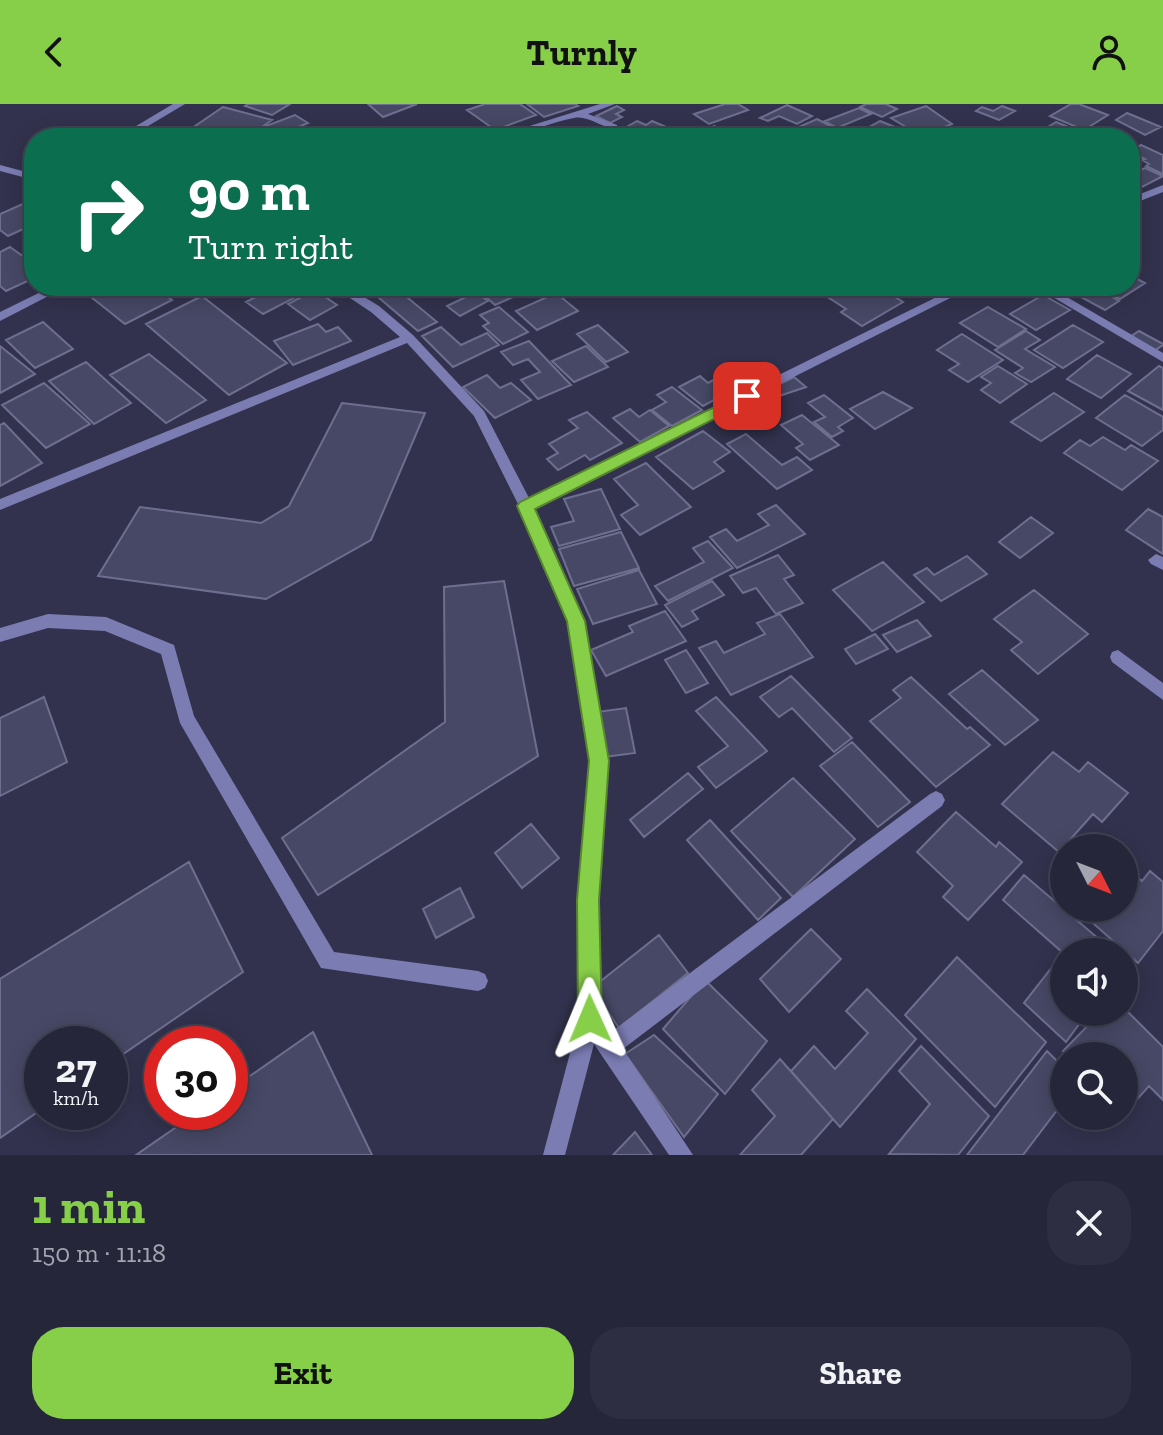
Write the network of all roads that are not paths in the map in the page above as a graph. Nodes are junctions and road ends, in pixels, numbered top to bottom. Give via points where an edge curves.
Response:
1 (180, 104) edge
2 (610, 104) edge
3 (580, 114) junction
4 (614, 127) dead end
5 (138, 128) edge
6 (531, 128) edge
7 (0, 168) edge
8 (20, 173) junction
9 (24, 174) edge
10 (0, 182) edge
11 (1163, 188) edge
12 (1140, 198) edge
13 (42, 296) edge
14 (354, 296) edge
15 (948, 296) edge
16 (1057, 296) edge
17 (0, 317) edge
18 (409, 338) junction
19 (1163, 358) edge
20 (0, 505) edge
21 (526, 506) junction
22 (0, 635) edge
23 (1118, 657) dead end
24 (1163, 693) edge
25 (936, 800) dead end
26 (478, 981) dead end
27 (590, 1019) junction
28 (609, 1047) junction
29 (554, 1155) edge
30 (682, 1155) edge

1 - 5 street
2 - 3 street
3 - 4 street
3 - 6 street
7 - 8 street
8 - 9 street
8 - 10 street
11 - 12 street
13 - 17 street
14 - 18 street
15 - 21 street
16 - 19 street
18 - 20 street
18 - 21 street via 479,414
21 - 27 street via 576,621 599,761 588,900
22 - 26 street via 48,621 106,624 168,650 186,718 328,961
23 - 24 street
25 - 28 street
27 - 28 street
27 - 29 street
28 - 30 street

